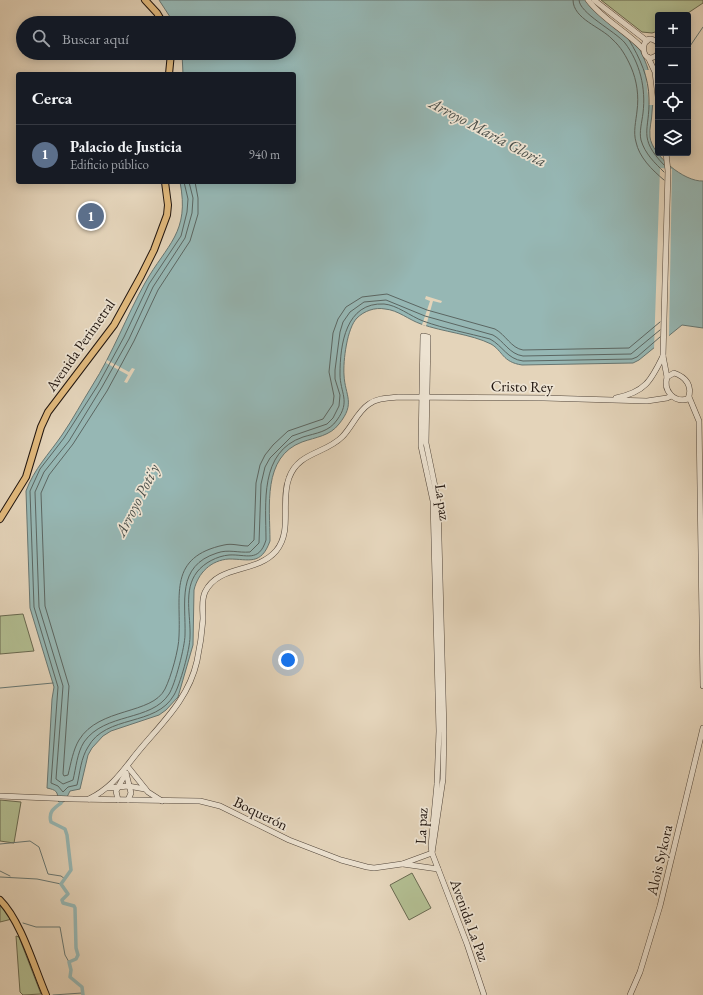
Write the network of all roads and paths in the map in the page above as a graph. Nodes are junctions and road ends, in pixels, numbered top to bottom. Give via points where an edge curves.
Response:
1 (145, 0) edge
2 (588, 0) edge
3 (594, 0) edge
4 (159, 16) edge
5 (647, 41) junction
6 (655, 42) edge
7 (642, 48) junction
8 (655, 55) edge
9 (648, 57) junction
10 (170, 60) edge
11 (169, 72) edge
12 (655, 72) edge
13 (666, 156) edge
14 (165, 184) edge
15 (663, 356) junction
16 (666, 366) junction
17 (674, 373) junction
18 (667, 377) junction
19 (667, 389) junction
20 (671, 396) junction
21 (424, 397) junction
22 (662, 398) junction
23 (688, 399) junction
24 (607, 400) junction
25 (0, 519) edge
26 (703, 686) edge
27 (703, 728) edge
28 (128, 767) junction
29 (118, 786) junction
30 (128, 786) junction
31 (108, 788) junction
32 (146, 789) junction
33 (0, 796) edge
34 (89, 799) junction
35 (118, 800) junction
36 (128, 800) junction
37 (163, 801) junction
38 (432, 853) junction
39 (402, 864) junction
40 (438, 869) junction
41 (0, 900) edge
42 (46, 995) edge
43 (484, 995) edge
44 (630, 995) edge

1 - 4 main road
2 - 7 street
3 - 5 street
5 - 6 street
5 - 7 street
7 - 9 street
8 - 9 street
9 - 12 street
10 - 11 main road
13 - 15 street
14 - 25 main road, Avenida Perimetral via 167,215 149,260 114,325 48,412 26,477
15 - 16 street
15 - 24 street via 655,374 636,392
16 - 17 street
16 - 18 street
17 - 18 street
17 - 23 street via 688,382
18 - 19 street
19 - 20 street
19 - 22 street
20 - 22 street, Cristo Rey
20 - 23 street
21 - 21 street, La paz via 428,337 423,336
21 - 24 street, Cristo Rey
21 - 28 street, Cristo Rey via 382,398 374,401 363,408 342,437 308,455 295,467 286,485 284,535 277,550 264,562 226,573 211,584 203,599 200,647 189,687 174,711 141,748
21 - 38 street, La paz via 421,446 433,501 439,731
22 - 24 street, Cristo Rey via 647,402
23 - 26 street via 699,421
27 - 44 street, Alois Sykora via 660,906 640,972
28 - 31 street
28 - 32 street
29 - 30 street
29 - 30 street via 126,773
29 - 31 street
29 - 35 street
30 - 32 street
30 - 36 street via 131,793
31 - 34 street
32 - 37 street
33 - 34 street, Boquerón
34 - 35 street, Boquerón
35 - 36 street, Boquerón
36 - 37 street, Boquerón
37 - 39 street, Boquerón via 211,803 289,840 366,867
38 - 39 street, Boquerón
38 - 40 street, Avenida La Paz
39 - 40 street
40 - 43 street, Avenida La Paz
41 - 42 main road via 16,922

